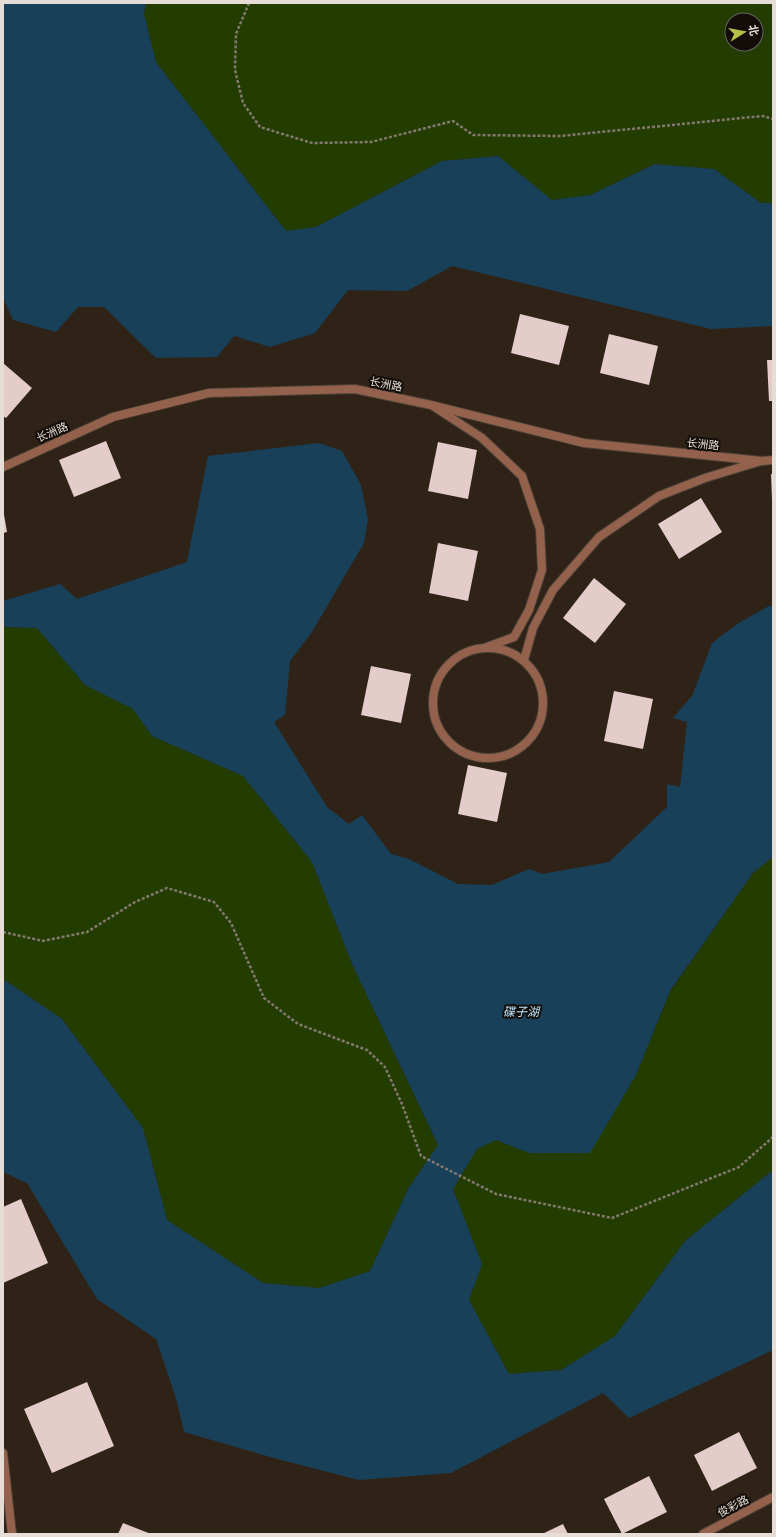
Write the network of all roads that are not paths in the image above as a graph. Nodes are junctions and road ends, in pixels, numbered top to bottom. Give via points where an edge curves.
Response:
1 (430, 405) junction
2 (773, 460) edge
3 (762, 461) junction
4 (3, 466) edge
5 (486, 647) junction
6 (524, 660) junction
7 (3, 1453) edge
8 (773, 1497) edge
9 (12, 1534) edge
10 (703, 1534) edge

1 - 3 street, 长洲路 via 584,443
1 - 4 street, 长洲路 via 355,390 208,393 114,417
1 - 5 street via 482,438 522,476 540,529 542,570 529,610 514,637
2 - 3 street, 长洲路
3 - 6 street via 705,478 659,496 599,537 553,590 533,628
5 - 6 street via 506,650
5 - 6 street via 457,656 447,665 433,692 436,724 451,746 469,756 497,759 515,753 537,732 542,715 541,687
7 - 9 street
8 - 10 street, 俊彩路

